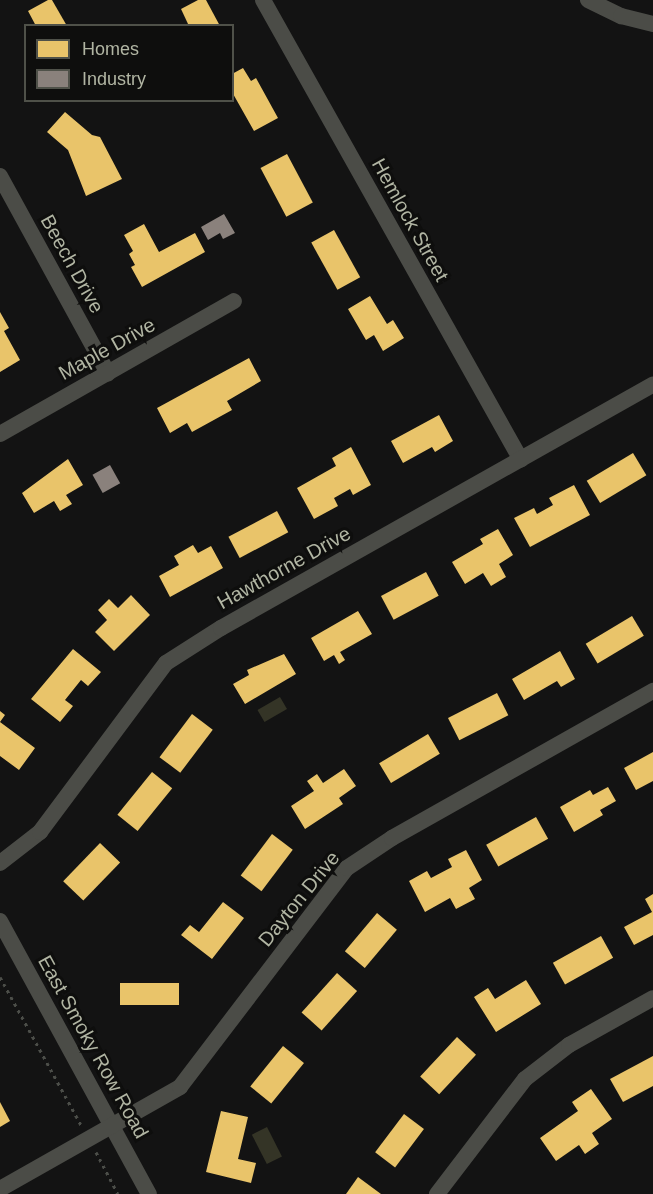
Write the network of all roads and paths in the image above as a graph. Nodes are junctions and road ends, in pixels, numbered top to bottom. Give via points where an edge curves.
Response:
1 (263, 0) edge
2 (588, 0) edge
3 (653, 24) edge
4 (0, 176) edge
5 (234, 301) dead end
6 (108, 372) junction
7 (653, 385) edge
8 (0, 434) edge
9 (520, 460) junction
10 (653, 691) edge
11 (0, 862) edge
12 (0, 921) edge
13 (0, 977) edge
14 (653, 998) edge
15 (79, 1122) dead end
16 (112, 1126) junction
17 (97, 1154) dead end
18 (0, 1188) edge
19 (118, 1194) edge
20 (149, 1194) edge
21 (437, 1194) edge

1 - 9 street, Hemlock Street
2 - 3 street via 621,16
4 - 6 street, Beech Drive
5 - 6 street, Maple Drive
6 - 8 street, Maple Drive
7 - 9 street, Hawthorne Drive
9 - 11 street, Hawthorne Drive via 221,628 166,663 40,832
10 - 16 street, Dayton Drive via 347,867 191,1076 180,1087
12 - 16 street, East Smoky Row Road
13 - 15 path
14 - 21 street via 569,1045 525,1079
16 - 18 street, Dayton Drive
16 - 20 street, East Smoky Row Road
17 - 19 path

